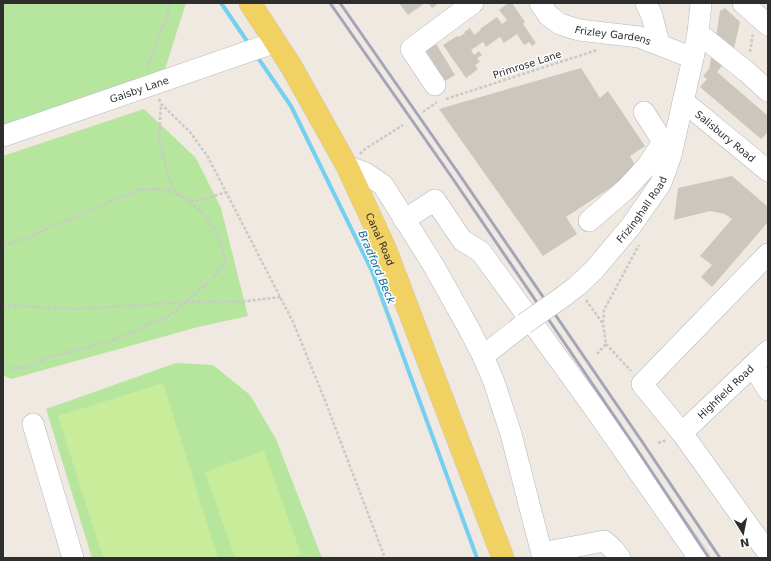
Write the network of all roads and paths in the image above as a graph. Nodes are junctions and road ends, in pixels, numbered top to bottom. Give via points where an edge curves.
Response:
1 (169, 3) edge
2 (250, 3) edge
3 (473, 3) edge
4 (540, 3) edge
5 (646, 3) edge
6 (702, 3) edge
7 (756, 14) edge
8 (698, 33) junction
9 (659, 44) junction
10 (259, 47) junction
11 (602, 49) dead end
12 (693, 58) junction
13 (747, 72) junction
14 (154, 84) junction
15 (435, 85) dead end
16 (768, 91) edge
17 (683, 101) junction
18 (161, 104) junction
19 (423, 112) dead end
20 (644, 112) dead end
21 (403, 125) dead end
22 (3, 136) edge
23 (667, 148) junction
24 (347, 166) junction
25 (768, 171) edge
26 (226, 192) junction
27 (184, 197) junction
28 (404, 220) junction
29 (589, 221) dead end
30 (642, 240) dead end
31 (3, 246) edge
32 (768, 254) edge
33 (281, 297) junction
34 (186, 302) junction
35 (3, 305) edge
36 (590, 305) dead end
37 (603, 324) junction
38 (606, 344) junction
39 (768, 351) edge
40 (597, 354) dead end
41 (483, 356) junction
42 (3, 364) edge
43 (753, 366) junction
44 (642, 384) junction
45 (768, 390) edge
46 (33, 424) dead end
47 (682, 433) junction
48 (768, 553) edge
49 (542, 555) edge
50 (73, 558) edge
51 (385, 558) edge
52 (503, 558) edge
53 (620, 558) edge
54 (699, 558) edge

1 - 14 path via 168,14 147,66
2 - 10 main road, Canal Road
3 - 15 street via 411,49
4 - 9 street, Frizley Gardens via 548,15 560,24 579,30 640,37
5 - 9 street
6 - 8 street, Frizinghall Road
7 - 13 path
8 - 12 street, Frizinghall Road
8 - 13 street
9 - 12 street, Frizley Gardens
10 - 14 street, Gaisby Lane
10 - 24 main road, Canal Road via 291,66
11 - 19 path, Primrose Lane via 440,101
12 - 17 street, Frizinghall Road
13 - 16 street
14 - 18 path
14 - 22 street, Gaisby Lane
17 - 23 street, Frizinghall Road
17 - 25 street, Salisbury Road
18 - 26 path via 190,132 208,157
18 - 27 path via 159,140 164,161 174,190
20 - 23 street
21 - 24 path via 364,149
23 - 29 street
23 - 41 street, Frizinghall Road, bridge via 661,183 631,226 594,270 577,286
24 - 28 street via 365,173 383,185
24 - 52 main road, Canal Road via 385,248
26 - 27 path via 194,201
26 - 33 path
27 - 31 path via 164,189 138,190
27 - 34 path via 201,211 218,234 226,263
28 - 41 street via 432,264
28 - 54 street via 435,200 462,240 481,252
30 - 37 path via 604,310
32 - 44 street
33 - 34 path via 238,302
33 - 51 path via 324,398
34 - 35 path via 77,309
34 - 42 path via 170,315 116,339 48,358 23,368 8,368
36 - 37 path
37 - 38 path
38 - 40 path
38 - 44 path
39 - 43 street, Highfield Road
41 - 49 street via 511,434
43 - 45 street
43 - 47 street, Highfield Road
44 - 47 street
46 - 50 street
47 - 48 street
49 - 53 street via 604,541

